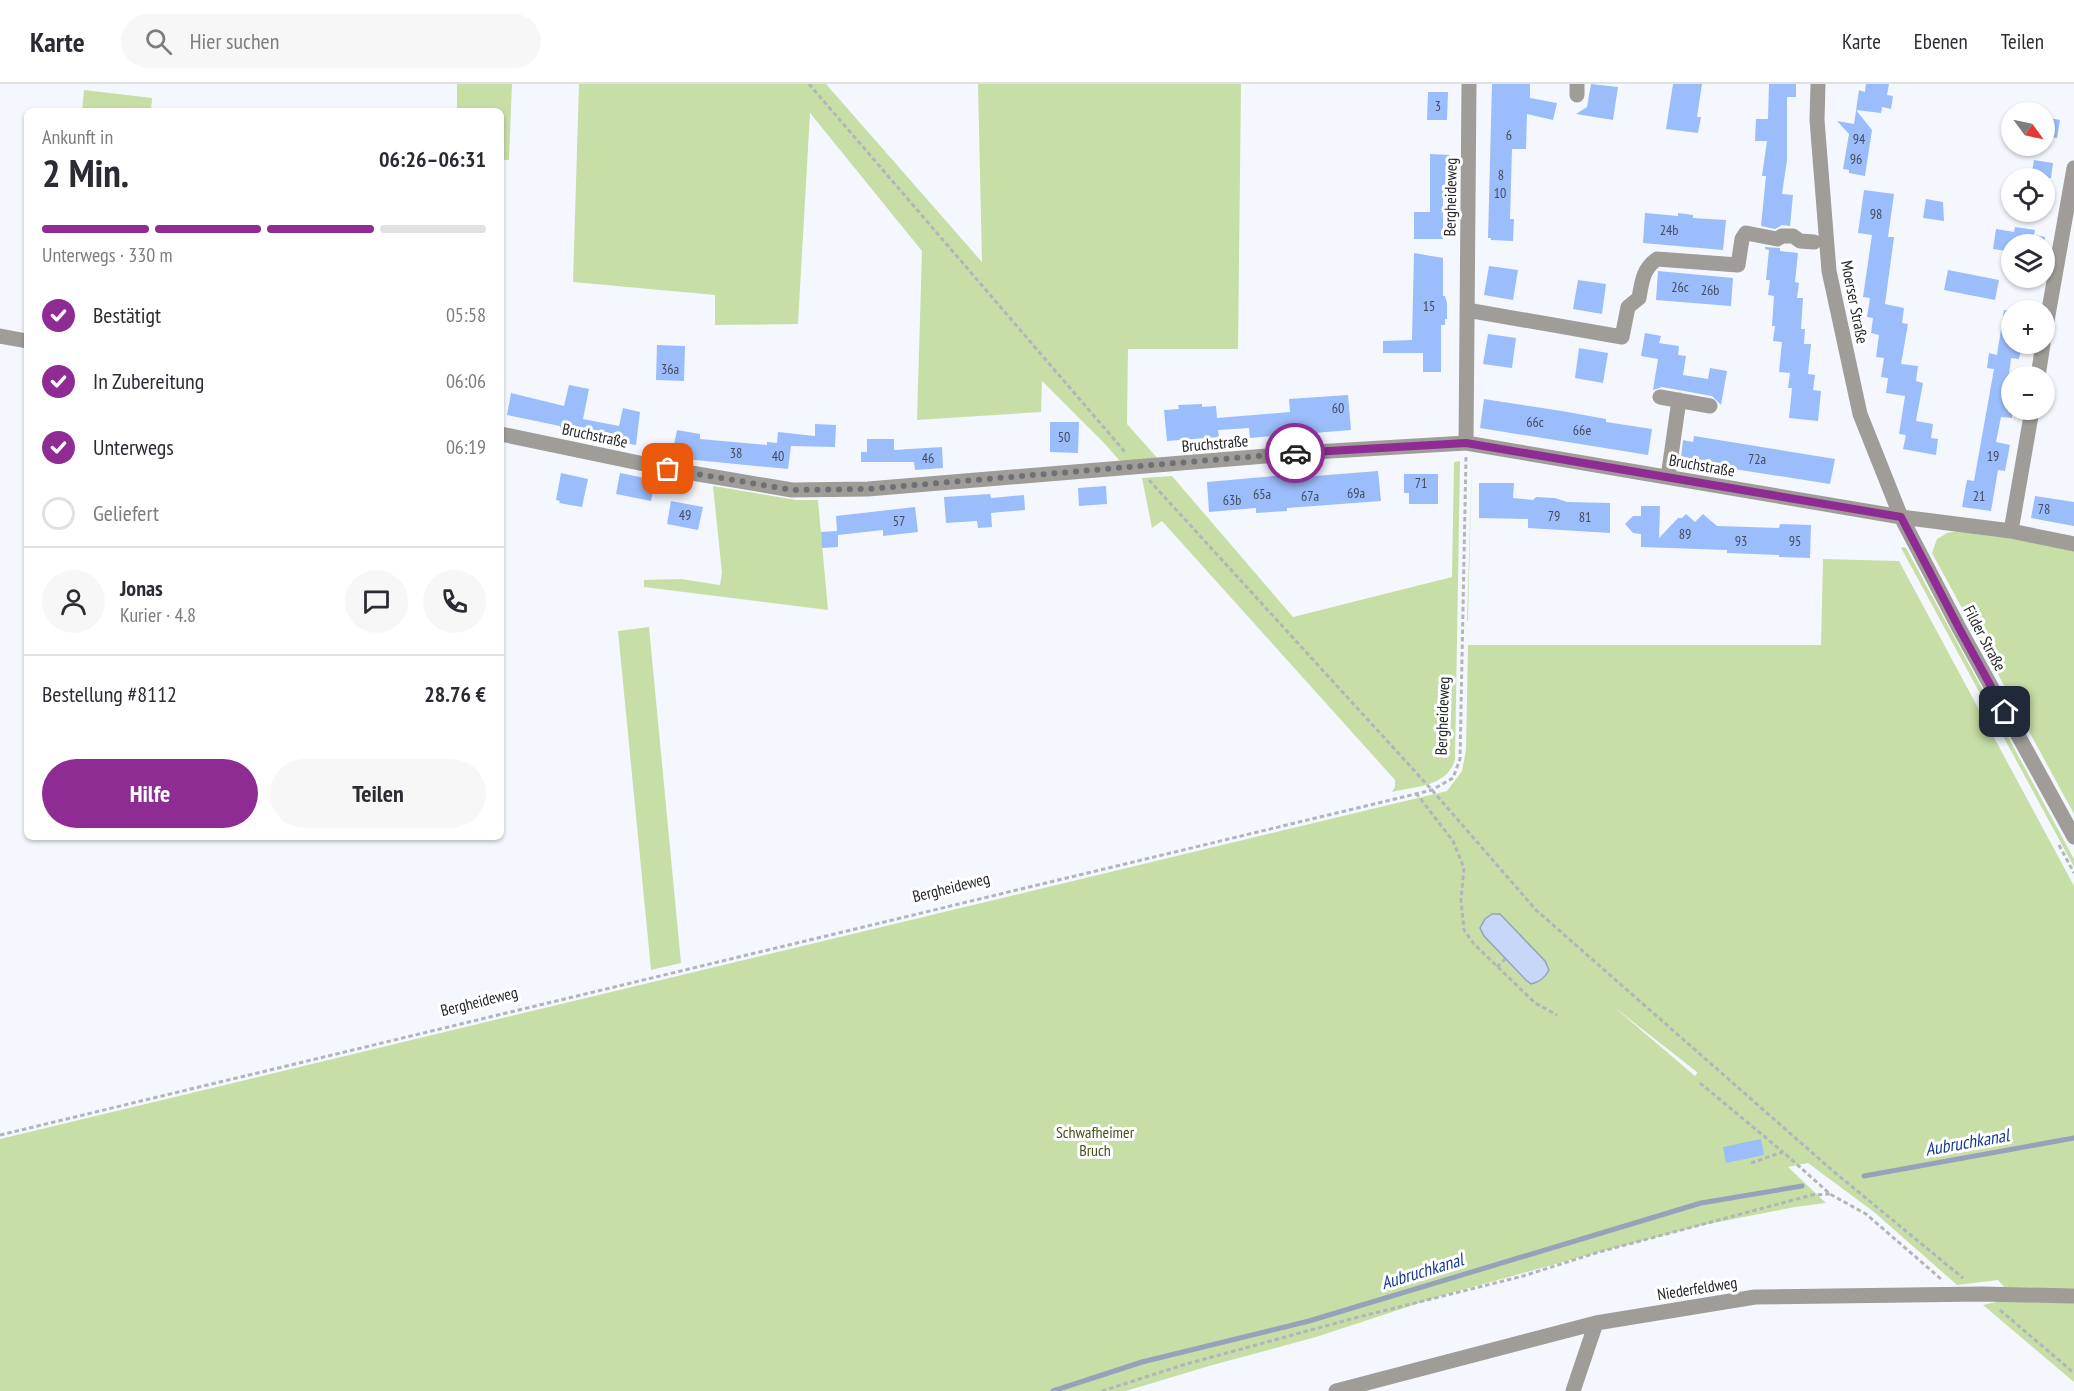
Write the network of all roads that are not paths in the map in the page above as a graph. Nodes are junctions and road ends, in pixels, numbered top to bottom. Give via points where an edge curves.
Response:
1 (1469, 84) edge
2 (1818, 84) edge
3 (2074, 168) edge
4 (1814, 242) dead end
5 (2051, 300) edge
6 (1467, 310) junction
7 (0, 336) edge
8 (24, 340) edge
9 (1660, 397) dead end
10 (1679, 400) junction
11 (1710, 406) dead end
12 (2030, 420) edge
13 (504, 435) edge
14 (1466, 443) junction
15 (1668, 477) junction
16 (1901, 517) junction
17 (2011, 531) junction
18 (2074, 544) edge
19 (2074, 837) edge
20 (2074, 1296) edge
21 (1596, 1323) junction
22 (1336, 1391) edge
23 (1573, 1391) edge

1 - 6 street, Bergheideweg
2 - 16 street, Moerser Straße via 1828,271 1860,414
3 - 5 street
4 - 6 street via 1800,241 1794,236 1777,239 1746,233 1738,265 1658,259 1644,272 1639,298 1628,307 1622,337
6 - 14 street, Bergheideweg
7 - 8 street
9 - 10 street
10 - 11 street
10 - 15 street
12 - 17 street
13 - 14 street, Bruchstraße via 792,490 868,489
14 - 15 street, Bruchstraße
15 - 16 street, Bruchstraße
16 - 17 street, Bruchstraße
16 - 19 street, Filder Straße
17 - 18 street, Bruchstraße
20 - 21 street, Niederfeldweg via 1755,1297
21 - 22 street, Niederfeldweg
21 - 23 street

